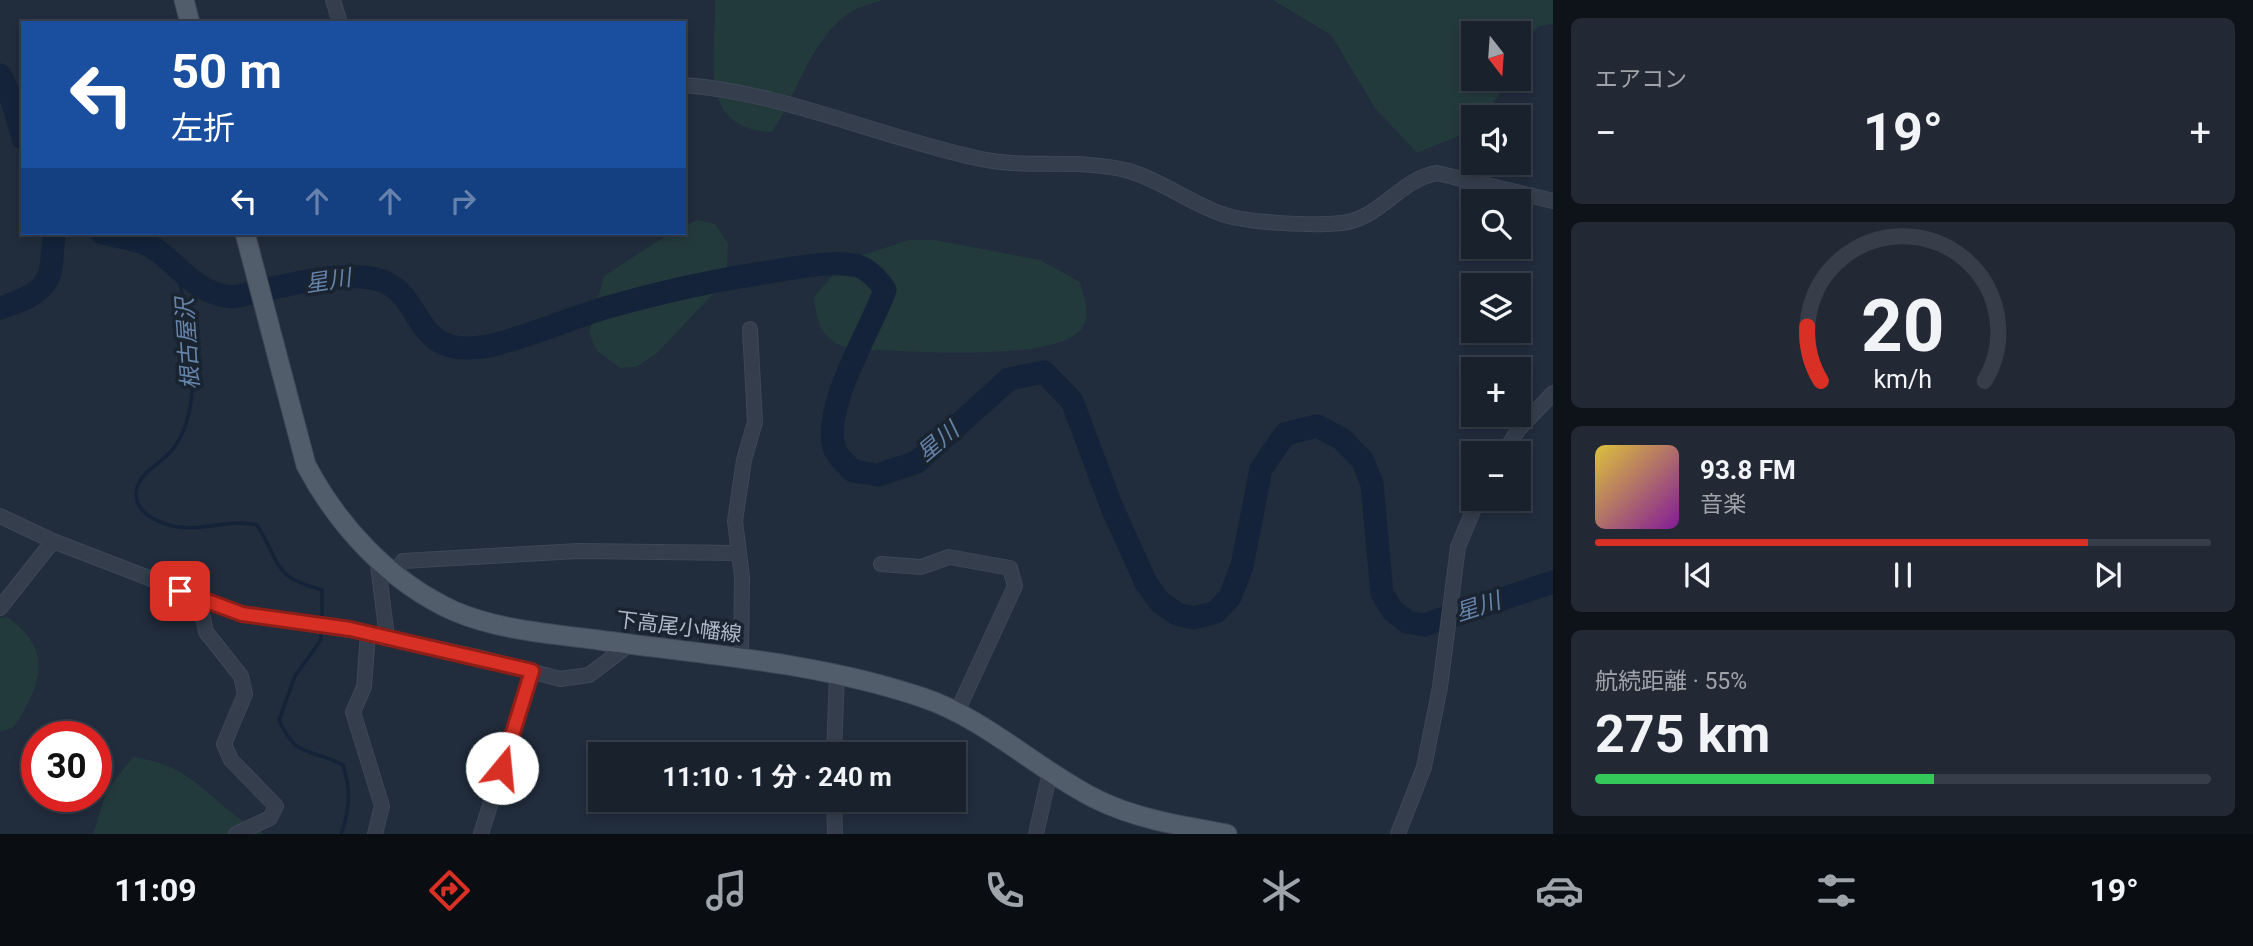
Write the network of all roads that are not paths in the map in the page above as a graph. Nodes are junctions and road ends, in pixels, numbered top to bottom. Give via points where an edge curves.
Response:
1 (184, 0) edge
2 (333, 0) edge
3 (189, 21) edge
4 (339, 21) edge
5 (686, 85) edge
6 (1553, 201) edge
7 (245, 235) edge
8 (750, 329) dead end
9 (1553, 393) edge
10 (1511, 441) edge
11 (1473, 511) edge
12 (0, 516) edge
13 (53, 541) junction
14 (739, 553) junction
15 (377, 558) junction
16 (881, 564) dead end
17 (395, 573) junction
18 (199, 598) junction
19 (0, 608) edge
20 (368, 633) junction
21 (387, 637) junction
22 (630, 644) junction
23 (741, 658) junction
24 (532, 671) junction
25 (837, 673) junction
26 (957, 714) junction
27 (834, 742) edge
28 (1050, 772) junction
29 (834, 812) edge
30 (236, 834) edge
31 (375, 834) edge
32 (481, 834) edge
33 (835, 834) edge
34 (1036, 834) edge
35 (1227, 834) edge
36 (1398, 834) edge

1 - 3 main road
2 - 4 street
5 - 6 street via 729,89 993,161 1128,171 1224,215 1250,219 1361,220 1419,176 1437,173
7 - 15 main road, 下高尾小幡線 via 306,465 324,500
8 - 14 street via 755,422 735,521
9 - 10 street
11 - 36 street via 1458,547 1440,687 1424,767
12 - 13 street
13 - 18 street
13 - 19 street
14 - 17 street via 578,551 403,561
14 - 23 street
15 - 17 main road, 下高尾小幡線
15 - 21 street
16 - 26 street via 921,567 949,557 1010,568 1015,586
17 - 22 main road, 下高尾小幡線 via 432,599 477,618
18 - 20 street via 242,614
18 - 30 street via 206,632 241,676 245,694 224,744 231,760 276,806 270,818
20 - 21 street
20 - 31 street via 365,687 353,712 382,806
21 - 24 street
22 - 23 main road, 下高尾小幡線
22 - 24 street via 589,675 560,679
23 - 25 main road, 下高尾小幡線
24 - 32 street
25 - 26 main road, 下高尾小幡線 via 925,698
25 - 27 street
26 - 28 main road, 下高尾小幡線 via 996,734
28 - 34 street
28 - 35 main road, 下高尾小幡線 via 1096,799 1162,822
29 - 33 street

